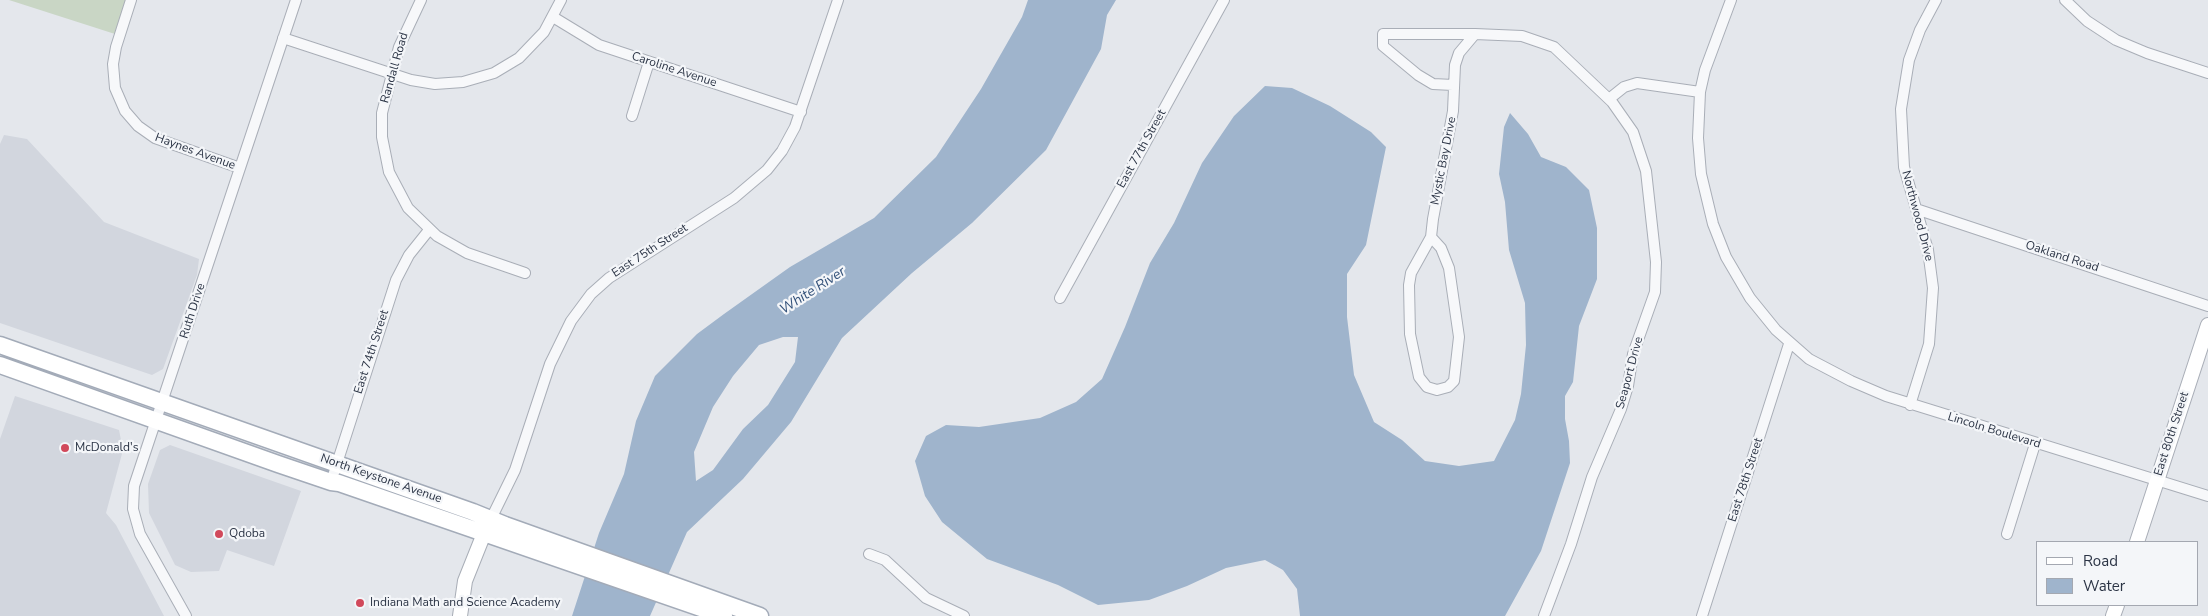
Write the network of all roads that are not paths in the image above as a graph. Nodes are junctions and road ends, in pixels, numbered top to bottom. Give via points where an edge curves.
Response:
1 (131, 0) edge
2 (296, 0) edge
3 (421, 0) edge
4 (561, 0) edge
5 (838, 0) edge
6 (1224, 0) edge
7 (1731, 0) edge
8 (1936, 0) edge
9 (2065, 0) edge
10 (553, 17) junction
11 (1475, 34) junction
12 (283, 38) junction
13 (649, 62) junction
14 (2208, 73) edge
15 (391, 74) junction
16 (1453, 85) junction
17 (1700, 92) junction
18 (1609, 99) junction
19 (801, 112) junction
20 (632, 116) dead end
21 (240, 168) junction
22 (1916, 209) junction
23 (429, 230) junction
24 (1431, 237) junction
25 (524, 273) dead end
26 (1060, 298) dead end
27 (2208, 306) edge
28 (2208, 325) edge
29 (1789, 344) junction
30 (0, 345) edge
31 (0, 365) edge
32 (163, 402) junction
33 (1910, 405) junction
34 (157, 421) junction
35 (2036, 444) junction
36 (337, 464) junction
37 (2157, 480) junction
38 (331, 482) junction
39 (2208, 496) edge
40 (487, 526) junction
41 (2006, 534) dead end
42 (2137, 541) edge
43 (869, 554) dead end
44 (572, 556) junction
45 (186, 616) edge
46 (460, 616) edge
47 (724, 616) edge
48 (760, 616) edge
49 (964, 616) edge
50 (1544, 616) edge
51 (1702, 616) edge

1 - 21 street, Haynes Avenue via 113,64 115,88 127,114 155,138
2 - 12 street, Ruth Drive
3 - 15 street, Randall Road via 408,24
4 - 10 street
5 - 19 street, East 75th Street
6 - 26 street, East 77th Street
7 - 17 street, Lincoln Boulevard
8 - 22 street, Northwood Drive via 1917,37 1902,99 1902,156
9 - 14 street via 2116,40
10 - 13 street, Caroline Avenue via 599,46
10 - 15 street via 522,56 483,77 435,84
11 - 16 street, Mystic Bay Drive via 1459,53
11 - 16 street via 1383,34 1383,46 1418,75 1431,84
11 - 18 street via 1522,36 1554,47
12 - 15 street
12 - 21 street, Ruth Drive
13 - 19 street, Caroline Avenue
13 - 20 street
15 - 23 street, Randall Road via 382,112 384,157 397,191
16 - 24 street, Mystic Bay Drive via 1453,111
17 - 18 street via 1637,83 1624,87
17 - 29 street, Lincoln Boulevard via 1698,154 1713,224 1731,267 1750,298
18 - 50 street, Seaport Drive via 1633,132 1643,158 1656,262 1655,292 1633,354 1621,409 1592,477
19 - 40 street, East 75th Street via 782,151 755,182 620,269 579,310 553,356 515,470
21 - 32 street, Ruth Drive
22 - 27 street, Oakland Road
22 - 33 street, Northwood Drive via 1930,260 1933,306 1928,350
23 - 25 street, Randall Road via 467,253
23 - 36 street, East 74th Street via 409,255 396,280
24 - 24 street, Mystic Bay Drive via 1441,248 1449,268 1459,337 1454,381 1440,390 1427,387 1420,377 1410,334 1411,273
28 - 37 street, East 80th Street
29 - 33 street, Lincoln Boulevard via 1842,377
29 - 51 street, East 78th Street
30 - 32 main road, North Keystone Avenue
31 - 34 main road, North Keystone Avenue
32 - 34 street, Ruth Drive
32 - 36 main road, North Keystone Avenue
33 - 35 street, Lincoln Boulevard
34 - 38 main road, North Keystone Avenue
34 - 45 street, Ruth Drive via 135,483 132,509 140,534
35 - 37 street, Lincoln Boulevard
35 - 41 street
36 - 38 street, East 74th Street
36 - 40 main road, North Keystone Avenue
37 - 39 street, Lincoln Boulevard
37 - 42 street, East 80th Street
38 - 40 main road, North Keystone Avenue
40 - 44 main road, North Keystone Avenue
40 - 46 street via 465,581
43 - 49 street via 885,560 926,598
44 - 47 main road, North Keystone Avenue
44 - 48 main road, North Keystone Avenue

